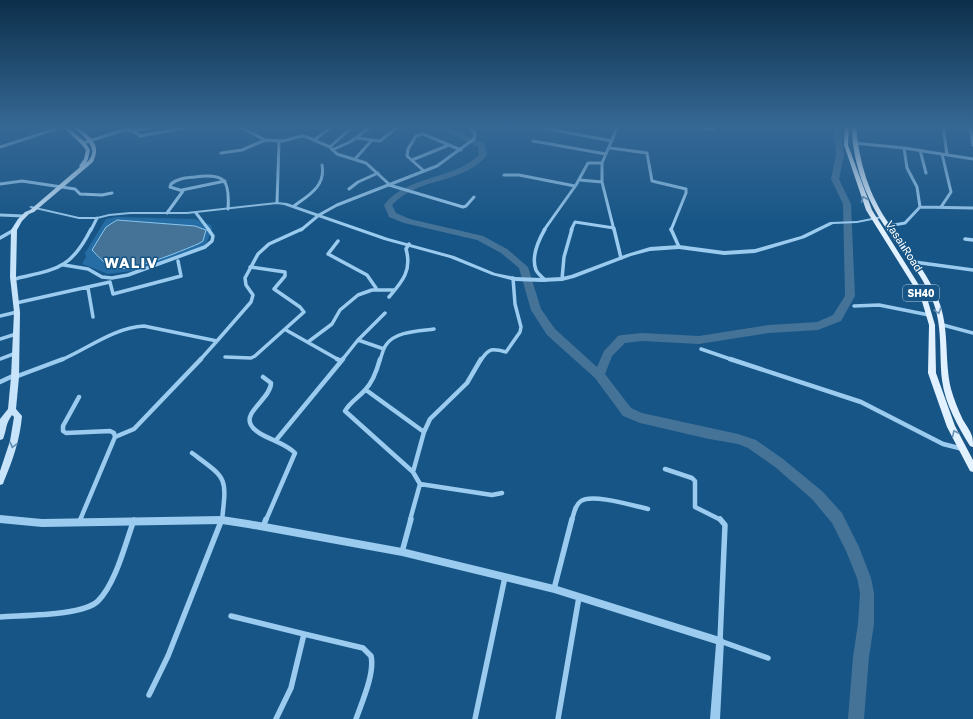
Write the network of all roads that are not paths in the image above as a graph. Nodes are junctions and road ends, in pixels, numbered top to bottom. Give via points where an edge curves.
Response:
1 (86, 160) edge
2 (92, 160) edge
3 (278, 160) edge
4 (357, 160) edge
5 (412, 160) edge
6 (447, 160) edge
7 (604, 160) edge
8 (648, 160) edge
9 (850, 160) edge
10 (857, 160) edge
11 (906, 160) edge
12 (922, 160) edge
13 (943, 160) edge
14 (602, 163) junction
15 (322, 165) dead end
16 (424, 171) junction
17 (378, 173) junction
18 (926, 173) dead end
19 (504, 175) dead end
20 (580, 180) junction
21 (225, 181) junction
22 (602, 182) junction
23 (0, 184) edge
24 (389, 185) junction
25 (575, 186) junction
26 (59, 187) junction
27 (349, 189) dead end
28 (182, 190) junction
29 (112, 193) dead end
30 (474, 197) dead end
31 (277, 203) junction
32 (294, 206) junction
33 (920, 207) junction
34 (941, 207) junction
35 (228, 209) junction
36 (973, 209) edge
37 (30, 211) junction
38 (196, 212) junction
39 (167, 213) junction
40 (0, 215) edge
41 (319, 215) junction
42 (882, 217) junction
43 (97, 218) junction
44 (874, 218) junction
45 (888, 226) junction
46 (614, 228) junction
47 (14, 230) junction
48 (0, 238) edge
49 (965, 238) dead end
50 (973, 240) edge
51 (338, 241) dead end
52 (408, 244) junction
53 (679, 247) junction
54 (621, 258) junction
55 (178, 261) dead end
56 (914, 262) junction
57 (64, 265) junction
58 (250, 268) junction
59 (973, 270) edge
60 (514, 278) junction
61 (14, 279) junction
62 (562, 279) junction
63 (543, 280) junction
64 (88, 288) junction
65 (376, 288) junction
66 (395, 290) junction
67 (389, 297) dead end
68 (16, 303) junction
69 (854, 306) dead end
70 (17, 312) junction
71 (385, 313) dead end
72 (929, 315) junction
73 (0, 316) edge
74 (93, 317) dead end
75 (943, 325) junction
76 (434, 329) dead end
77 (286, 330) junction
78 (973, 333) edge
79 (16, 334) junction
80 (0, 339) edge
81 (217, 340) junction
82 (358, 340) junction
83 (308, 342) junction
84 (384, 349) junction
85 (701, 349) dead end
86 (16, 353) junction
87 (226, 357) dead end
88 (0, 359) edge
89 (341, 361) junction
90 (16, 376) junction
91 (263, 377) dead end
92 (0, 382) edge
93 (366, 390) junction
94 (79, 397) dead end
95 (12, 410) junction
96 (424, 432) junction
97 (0, 437) edge
98 (115, 437) junction
99 (971, 437) edge
100 (278, 439) junction
101 (973, 444) edge
102 (964, 449) junction
103 (192, 453) dead end
104 (973, 468) edge
105 (665, 469) dead end
106 (413, 472) junction
107 (0, 481) edge
108 (420, 484) junction
109 (502, 493) dead end
110 (648, 509) dead end
111 (0, 520) edge
112 (134, 520) junction
113 (222, 520) junction
114 (13, 521) junction
115 (80, 521) junction
116 (0, 524) edge
117 (262, 527) junction
118 (402, 552) junction
119 (505, 577) junction
120 (554, 589) junction
121 (580, 597) junction
122 (231, 616) dead end
123 (0, 617) edge
124 (304, 634) junction
125 (720, 641) junction
126 (768, 658) dead end
127 (149, 695) dead end
128 (276, 719) edge
129 (356, 719) edge
130 (475, 719) edge
131 (558, 719) edge
132 (715, 719) edge

1 - 26 main road
2 - 26 main road
3 - 31 street
4 - 17 street via 366,163
5 - 16 street
6 - 16 street
7 - 14 street
8 - 53 street via 652,180 686,189 671,230
44 -> 9 main road, Vasai Road / SH40 via 868,210
10 - 42 main road, Vasai Road / SH40 via 867,189
11 - 33 street via 907,168 917,187
12 - 18 street
13 - 34 street via 951,192
14 - 20 street via 588,163
14 - 22 street
15 - 32 street via 324,180
16 - 24 street
17 - 24 street
17 - 27 street
19 - 25 street via 519,175
20 - 22 street
20 - 25 street
21 - 28 street
21 - 28 street via 221,176 208,174 176,180 170,186
21 - 35 street via 228,188
22 - 46 street
23 - 26 street via 22,181
24 - 30 street via 463,207
24 - 41 street via 337,205
25 - 63 street via 549,219 535,253 535,268
26 - 29 street via 75,189 80,194
26 - 37 main road
28 - 39 street
31 - 32 street
31 - 35 street
32 - 41 street
33 - 34 street
33 - 45 street via 905,223
34 - 36 street
35 - 38 street
37 - 40 street
37 - 43 street
37 - 47 main road via 17,223
38 - 39 street
38 - 57 street via 213,236 212,241 205,247 128,276 112,278 88,269
39 - 43 street via 130,213
41 - 52 street via 386,239
41 - 58 street via 300,231 265,247
42 - 44 street
42 - 45 main road, Vasai Road / SH40
43 - 57 street via 78,252
44 - 53 street via 832,224 812,234 794,238 768,249 743,253
44 - 72 main road, Vasai Road / SH40 via 924,298
45 - 56 main road, Vasai Road / SH40
46 - 54 street
46 - 62 street via 575,222 564,257
47 - 48 street
47 - 61 main road
49 - 50 street
51 - 65 street via 328,254 367,274
52 - 60 street via 452,257 494,274
52 - 66 street via 408,268
53 - 54 street via 650,249
54 - 62 street
55 - 64 street via 181,276 113,294 110,282
56 - 59 street
56 -> 75 main road, Vasai Road / SH40 via 935,300
57 - 61 street
58 - 77 street via 281,271 286,274 274,289 304,312
58 - 81 street via 245,282 252,295 251,302
60 - 63 street
60 - 96 street via 520,332 506,352 490,349 487,351 467,383 430,419
61 - 68 main road
62 - 63 street
64 - 68 street
64 - 74 street
65 - 66 street
65 - 83 street via 346,303 338,311 336,320
66 - 67 street
68 - 70 main road
69 - 72 street via 879,304
70 - 73 street
70 - 79 main road
71 - 82 street
102 -> 72 main road, Vasai Road / SH40 via 952,427 932,373 933,340
75 - 78 street
75 - 99 main road, Vasai Road / SH40 via 946,382 953,404
76 - 84 street via 400,334
77 - 83 street
77 - 87 street via 251,358
79 - 80 street
79 - 86 main road
81 - 90 street via 134,326 122,329 76,353
81 - 98 street via 146,418 134,428
82 - 84 street
82 - 89 street
83 - 89 street
84 - 93 street
85 - 102 street via 861,402 943,444
86 - 88 street
86 - 90 main road
89 - 100 street
90 - 92 street
90 - 95 main road
91 - 100 street via 271,383 271,389 250,415 249,425 253,431
93 - 96 street
93 - 106 street via 349,404 345,411
94 - 98 street via 63,426 63,432 110,432 114,433
95 - 97 main road via 3,421
95 -> 107 main road via 18,416 17,428 8,464
96 - 106 street
98 - 115 street
99 - 101 main road, Vasai Road / SH40
100 - 117 street via 295,452
102 - 104 main road, Vasai Road / SH40
103 - 113 street via 219,473 225,484
105 - 125 street via 696,481 695,507 718,516 725,525
106 - 108 street
108 - 109 street via 492,495
108 - 118 street
110 - 120 street via 593,498 582,500 576,506
111 - 114 street
112 - 113 street
112 - 115 street
112 - 123 street via 106,590 89,608
113 - 117 street
113 - 127 street via 168,656
114 - 115 street
114 - 116 street
117 - 118 street
118 - 119 street
119 - 120 street
119 - 130 street
120 - 121 street
121 - 125 street
121 - 131 street
122 - 124 street
124 - 128 street via 292,687
124 - 129 street via 363,648 372,657 372,670
125 - 126 street
125 - 132 street

